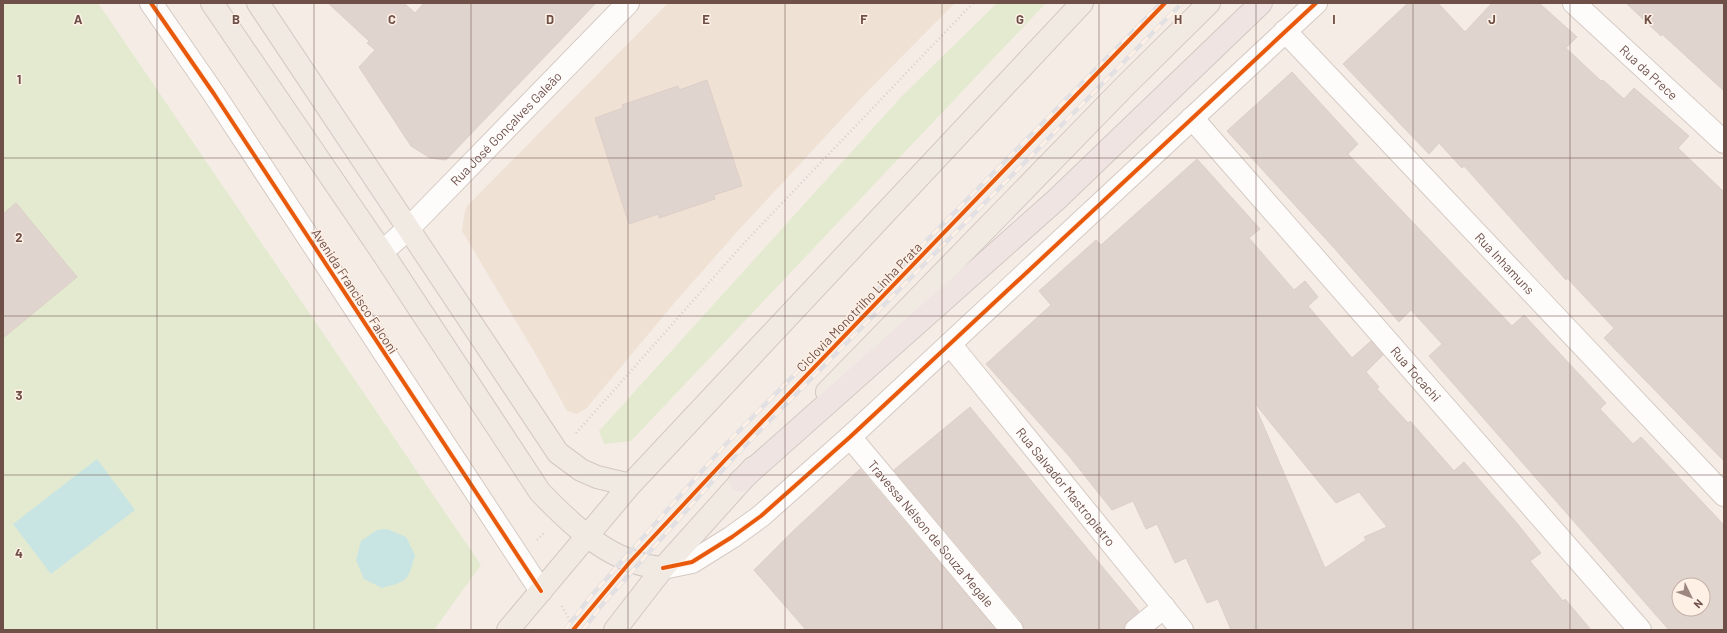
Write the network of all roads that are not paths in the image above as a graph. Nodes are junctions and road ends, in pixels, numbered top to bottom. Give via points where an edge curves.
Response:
1 (151, 3) edge
2 (212, 3) edge
3 (258, 3) edge
4 (628, 3) edge
5 (1082, 3) edge
6 (1209, 3) edge
7 (1262, 3) edge
8 (1316, 3) edge
9 (1574, 3) edge
10 (1285, 31) junction
11 (1192, 118) junction
12 (1724, 141) edge
13 (409, 228) junction
14 (382, 252) junction
15 (950, 344) junction
16 (850, 437) junction
17 (740, 481) junction
18 (630, 485) junction
19 (1724, 495) edge
20 (587, 536) junction
21 (662, 568) junction
22 (541, 591) junction
23 (1164, 607) junction
24 (508, 630) edge
25 (615, 630) edge
26 (1012, 630) edge
27 (1136, 630) edge
28 (1182, 630) edge
29 (1640, 630) edge

1 - 22 street, Avenida Francisco Falconi via 223,107
2 - 14 main road
3 - 13 main road
4 - 13 street, Rua José Gonçalves Galeão
5 - 18 main road
6 - 17 main road
7 - 17 highway via 1056,200
8 - 10 street
9 - 12 street, Rua da Prece
10 - 11 street
10 - 19 street, Rua Inhamuns
11 - 15 street
11 - 29 street, Rua Tocachi
13 - 14 street, Rua José Gonçalves Galeão
13 - 18 main road via 558,453 581,470 597,477
14 - 20 main road via 540,492
15 - 16 street
15 - 23 street, Rua Salvador Mastropietro
16 - 21 street via 761,516 732,537 692,562
16 - 26 street, Travessa Nélson de Souza Megale
17 - 21 main road
18 - 20 main road
20 - 21 main road via 630,562
20 - 22 main road
21 - 25 main road
22 - 24 main road
23 - 27 street
23 - 28 street, Rua Salvador Mastropietro

